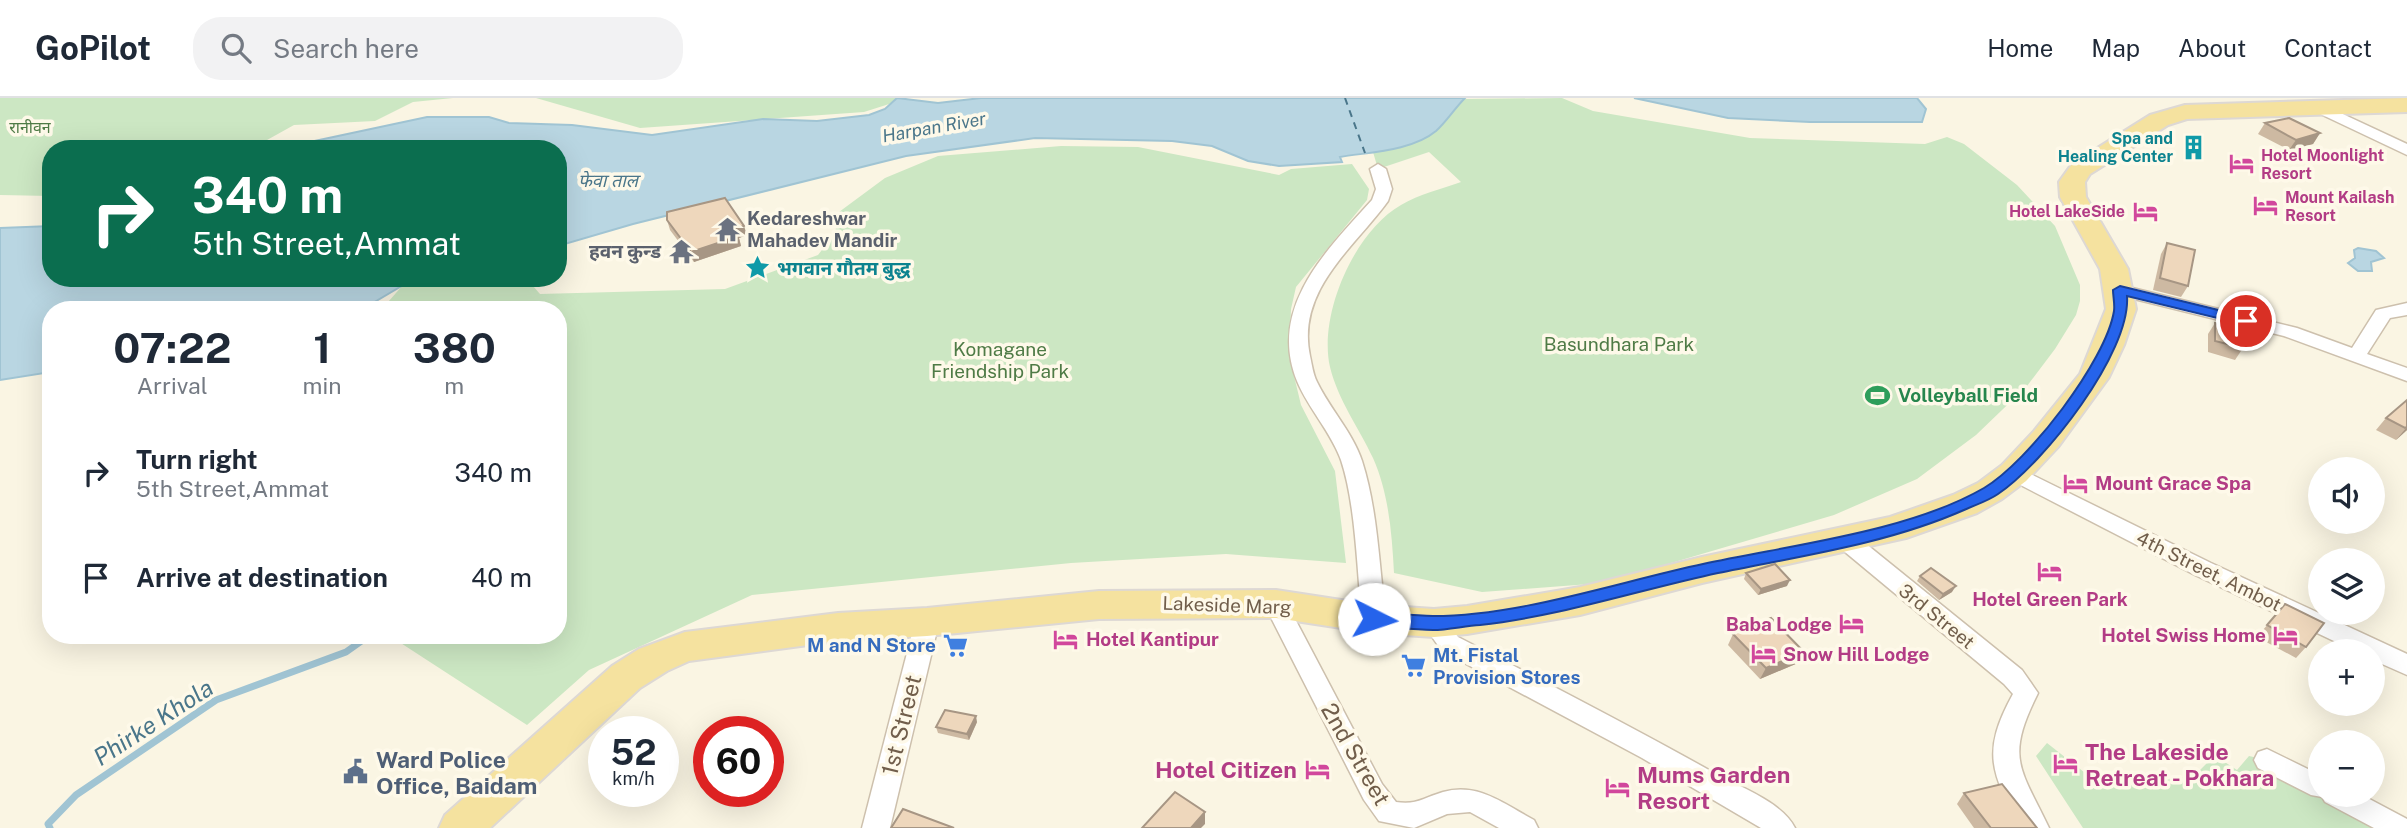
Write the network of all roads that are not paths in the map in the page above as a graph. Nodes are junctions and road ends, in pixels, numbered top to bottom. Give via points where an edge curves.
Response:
1 (2407, 105) edge
2 (2318, 107) junction
3 (2407, 150) edge
4 (1378, 169) dead end
5 (2120, 290) junction
6 (2407, 309) edge
7 (2356, 356) junction
8 (2407, 376) edge
9 (2014, 473) junction
10 (1847, 541) junction
11 (1276, 604) junction
12 (1374, 619) junction
13 (927, 622) junction
14 (1434, 623) junction
15 (2407, 665) edge
16 (2267, 760) dead end
17 (2308, 782) edge
18 (2359, 807) edge
19 (460, 828) edge
20 (876, 828) edge
21 (1524, 828) edge
22 (1781, 828) edge
23 (2035, 828) edge
24 (2399, 828) edge

1 - 2 main road, Lakeside Marg
2 - 3 street
2 - 5 main road, Lakeside Marg via 2217,109 2173,115 2081,169 2072,182 2073,197 2098,236
4 - 12 street via 1384,189 1380,201 1311,287 1298,343 1306,380 1351,459
5 - 7 street via 2290,332
5 - 9 main road, Lakeside Marg via 2117,324 2094,377
6 - 7 street via 2383,314
7 - 8 street
9 - 10 main road, Lakeside Marg via 1965,504
9 - 15 street, 4th Street, Ambot
10 - 14 main road, Lakeside Marg via 1580,601
10 - 23 street, 3rd Street via 2013,677 2026,693 2003,747 2005,767
11 - 12 main road, Lakeside Marg
11 - 13 main road, Lakeside Marg via 1099,605
11 - 21 street, 2nd Street via 1388,813 1413,816 1445,803 1473,800
12 - 14 main road, Lakeside Marg
13 - 19 main road, Lakeside Marg via 838,627 667,653 626,677
13 - 20 street, 1st Street
14 - 22 street via 1450,644 1651,750
16 - 17 street
18 - 24 street

